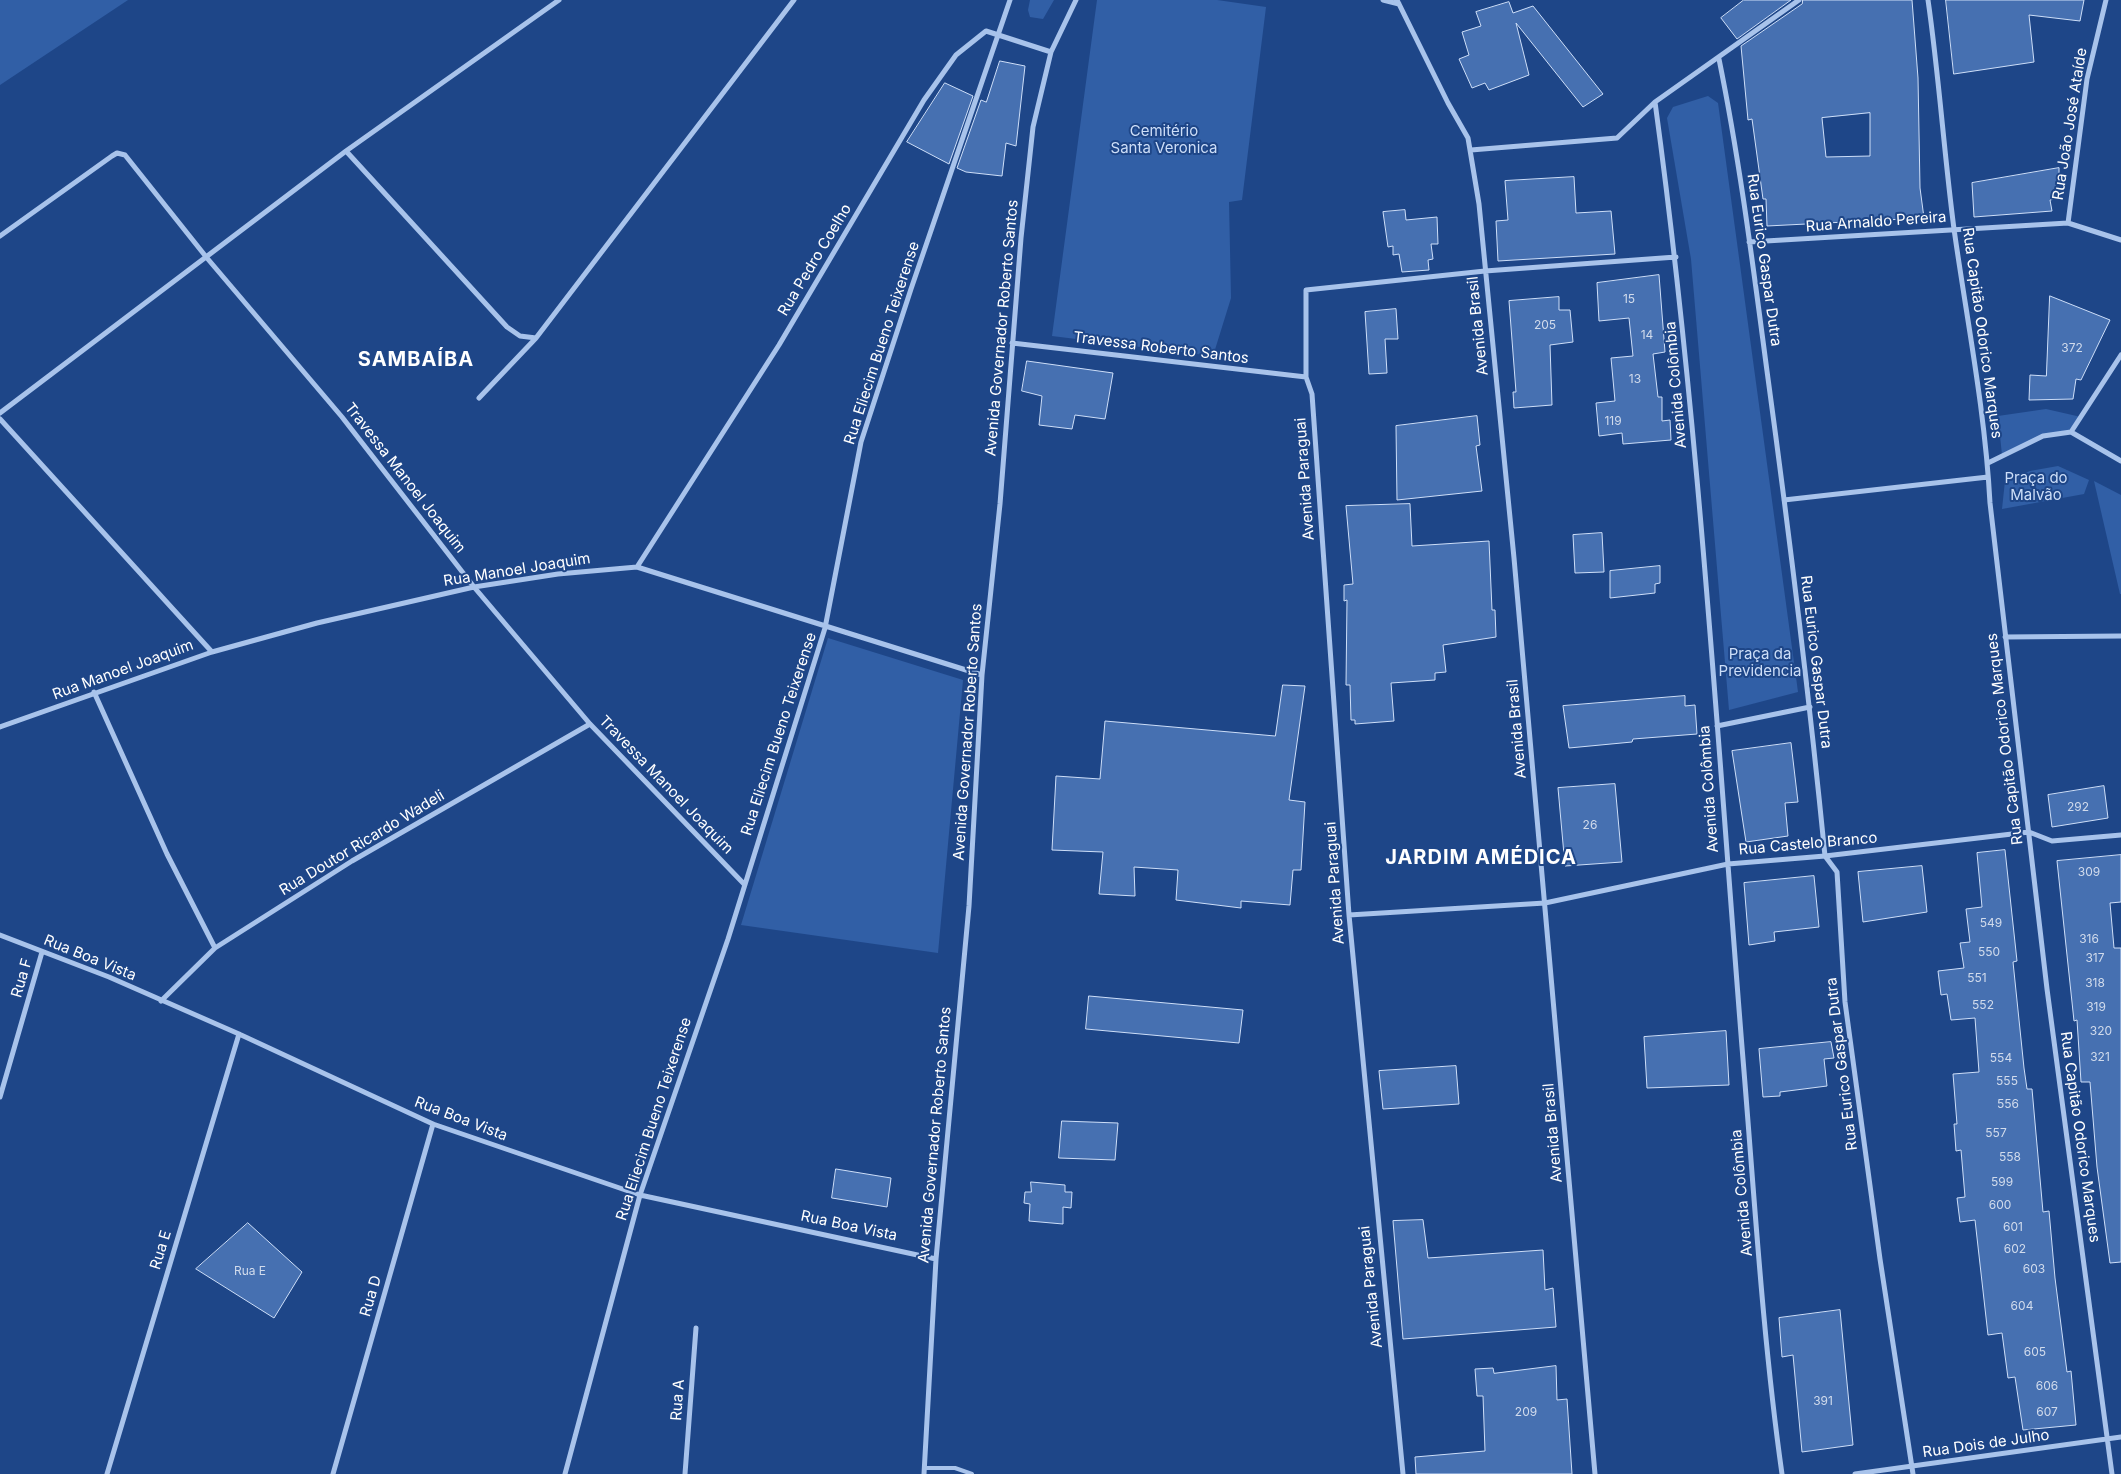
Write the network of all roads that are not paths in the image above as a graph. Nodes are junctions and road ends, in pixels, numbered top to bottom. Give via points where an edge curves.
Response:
1 (559, 0) edge
2 (794, 0) edge
3 (1010, 0) edge
4 (1076, 0) edge
5 (1383, 0) edge
6 (1799, 0) edge
7 (1928, 0) edge
8 (2106, 0) edge
9 (1398, 2) edge
10 (1000, 35) junction
11 (1051, 52) junction
12 (1718, 59) junction
13 (1655, 102) junction
14 (1471, 150) junction
15 (346, 151) junction
16 (2068, 223) junction
17 (1954, 229) junction
18 (0, 236) edge
19 (2121, 240) edge
20 (1749, 242) junction
21 (207, 258) junction
22 (1676, 258) junction
23 (1485, 271) junction
24 (536, 338) junction
25 (1012, 343) junction
26 (2121, 355) edge
27 (1306, 377) junction
28 (480, 398) dead end
29 (0, 413) edge
30 (0, 418) edge
31 (2071, 432) junction
32 (2121, 461) edge
33 (1988, 463) junction
34 (1988, 477) junction
35 (1784, 500) junction
36 (637, 567) junction
37 (474, 586) junction
38 (826, 628) junction
39 (2121, 636) edge
40 (2005, 637) junction
41 (212, 652) junction
42 (982, 675) junction
43 (94, 692) junction
44 (1810, 708) junction
45 (590, 724) junction
46 (1717, 726) junction
47 (0, 728) edge
48 (2029, 832) junction
49 (2121, 835) edge
50 (1825, 856) junction
51 (1728, 864) junction
52 (744, 884) junction
53 (1545, 903) junction
54 (1349, 915) junction
55 (0, 935) edge
56 (215, 948) junction
57 (42, 952) junction
58 (161, 1001) junction
59 (239, 1034) junction
60 (0, 1097) edge
61 (433, 1124) junction
62 (640, 1195) junction
63 (936, 1259) junction
64 (696, 1328) dead end
65 (2121, 1437) edge
66 (2109, 1439) junction
67 (1912, 1467) junction
68 (925, 1471) edge
69 (107, 1474) edge
70 (333, 1474) edge
71 (565, 1474) edge
72 (685, 1474) edge
73 (972, 1474) edge
74 (1402, 1474) edge
75 (1595, 1474) edge
76 (1782, 1474) edge
77 (1855, 1474) edge
78 (1913, 1474) edge
79 (2112, 1474) edge

1 - 15 street
2 - 24 street
3 - 10 street, Rua Eliecim Bueno Teixerense
4 - 11 street, Avenida Governador Roberto Santos
5 - 9 street
6 - 12 street
7 - 17 street, Rua Capitão Odorico Marques
8 - 16 street, Rua João José Ataíde via 2087,80
9 - 14 street, Avenida Brasil via 1468,138
10 - 11 street, Rua Pedro Coelho
10 - 36 street, Rua Pedro Coelho via 986,31 972,40 956,55 924,100 779,345
10 - 38 street, Rua Eliecim Bueno Teixerense via 861,442
11 - 25 street, Avenida Governador Roberto Santos via 1033,127
12 - 13 street
12 - 20 street, Rua Eurico Gaspar Dutra via 1735,136
13 - 14 street via 1617,138
13 - 22 street, Avenida Colômbia
14 - 23 street, Avenida Brasil
15 - 21 street
15 - 24 street via 507,327 520,336
16 - 17 street, Rua Arnaldo Pereira
16 - 19 street, Rua Arnaldo Pereira
17 - 20 street, Rua Arnaldo Pereira
17 - 33 street, Rua Capitão Odorico Marques via 1976,363
18 - 21 street, Travessa Manoel Joaquim via 117,153 131,161
20 - 35 street, Rua Eurico Gaspar Dutra
21 - 29 street
21 - 37 street, Travessa Manoel Joaquim via 342,417
22 - 23 street
22 - 46 street, Avenida Colômbia
23 - 27 street, Avenida Paraguai via 1306,290
23 - 53 street, Avenida Brasil
24 - 28 street
25 - 27 street, Travessa Roberto Santos
25 - 42 street, Avenida Governador Roberto Santos via 1000,504
26 - 31 street
27 - 54 street, Avenida Paraguai via 1312,394
30 - 41 street
31 - 32 street
31 - 33 street via 2043,436
33 - 34 street, Rua Capitão Odorico Marques
34 - 35 street
34 - 40 street, Rua Capitão Odorico Marques
35 - 44 street, Rua Eurico Gaspar Dutra
36 - 37 street, Rua Manoel Joaquim
36 - 38 street, Rua Manoel Joaquim
37 - 41 street, Rua Manoel Joaquim
37 - 45 street, Travessa Manoel Joaquim
38 - 42 street, Rua Manoel Joaquim
38 - 52 street, Rua Eliecim Bueno Teixerense
39 - 40 street
40 - 48 street, Rua Capitão Odorico Marques
41 - 43 street, Rua Manoel Joaquim
42 - 63 street, Avenida Governador Roberto Santos via 968,906
43 - 47 street, Rua Manoel Joaquim
43 - 56 street
44 - 46 street
44 - 50 street, Rua Eurico Gaspar Dutra
45 - 52 street, Travessa Manoel Joaquim
45 - 56 street, Rua Doutor Ricardo Wadeli via 352,861
46 - 51 street, Avenida Colômbia
48 - 49 street, Rua Castelo Branco via 2052,841
48 - 50 street, Rua Castelo Branco
48 - 66 street, Rua Capitão Odorico Marques via 2047,989
50 - 51 street, Rua Castelo Branco
50 - 67 street, Rua Eurico Gaspar Dutra via 1837,872 1845,1002
51 - 53 street, Rua Castelo Branco
51 - 76 street, Avenida Colômbia via 1761,1276
52 - 62 street, Rua Eliecim Bueno Teixerense
53 - 54 street, Rua Castelo Branco
53 - 75 street, Avenida Brasil
54 - 74 street, Avenida Paraguai
55 - 57 street, Rua Boa Vista
56 - 58 street, Rua Doutor Ricardo Wadeli
57 - 58 street, Rua Boa Vista
57 - 60 street, Rua F
58 - 59 street, Rua Boa Vista
59 - 61 street, Rua Boa Vista
59 - 69 street, Rua E
61 - 62 street, Rua Boa Vista
61 - 70 street, Rua D
62 - 63 street, Rua Boa Vista
62 - 71 street, Rua Eliecim Bueno Teixerense
63 - 68 street, Avenida Governador Roberto Santos
64 - 72 street, Rua A
65 - 66 street, Rua Dois de Julho
66 - 67 street, Rua Dois de Julho
66 - 79 street, Rua Capitão Odorico Marques
67 - 77 street, Rua Dois de Julho
67 - 78 street, Rua Eurico Gaspar Dutra
68 - 73 lane via 955,1468

